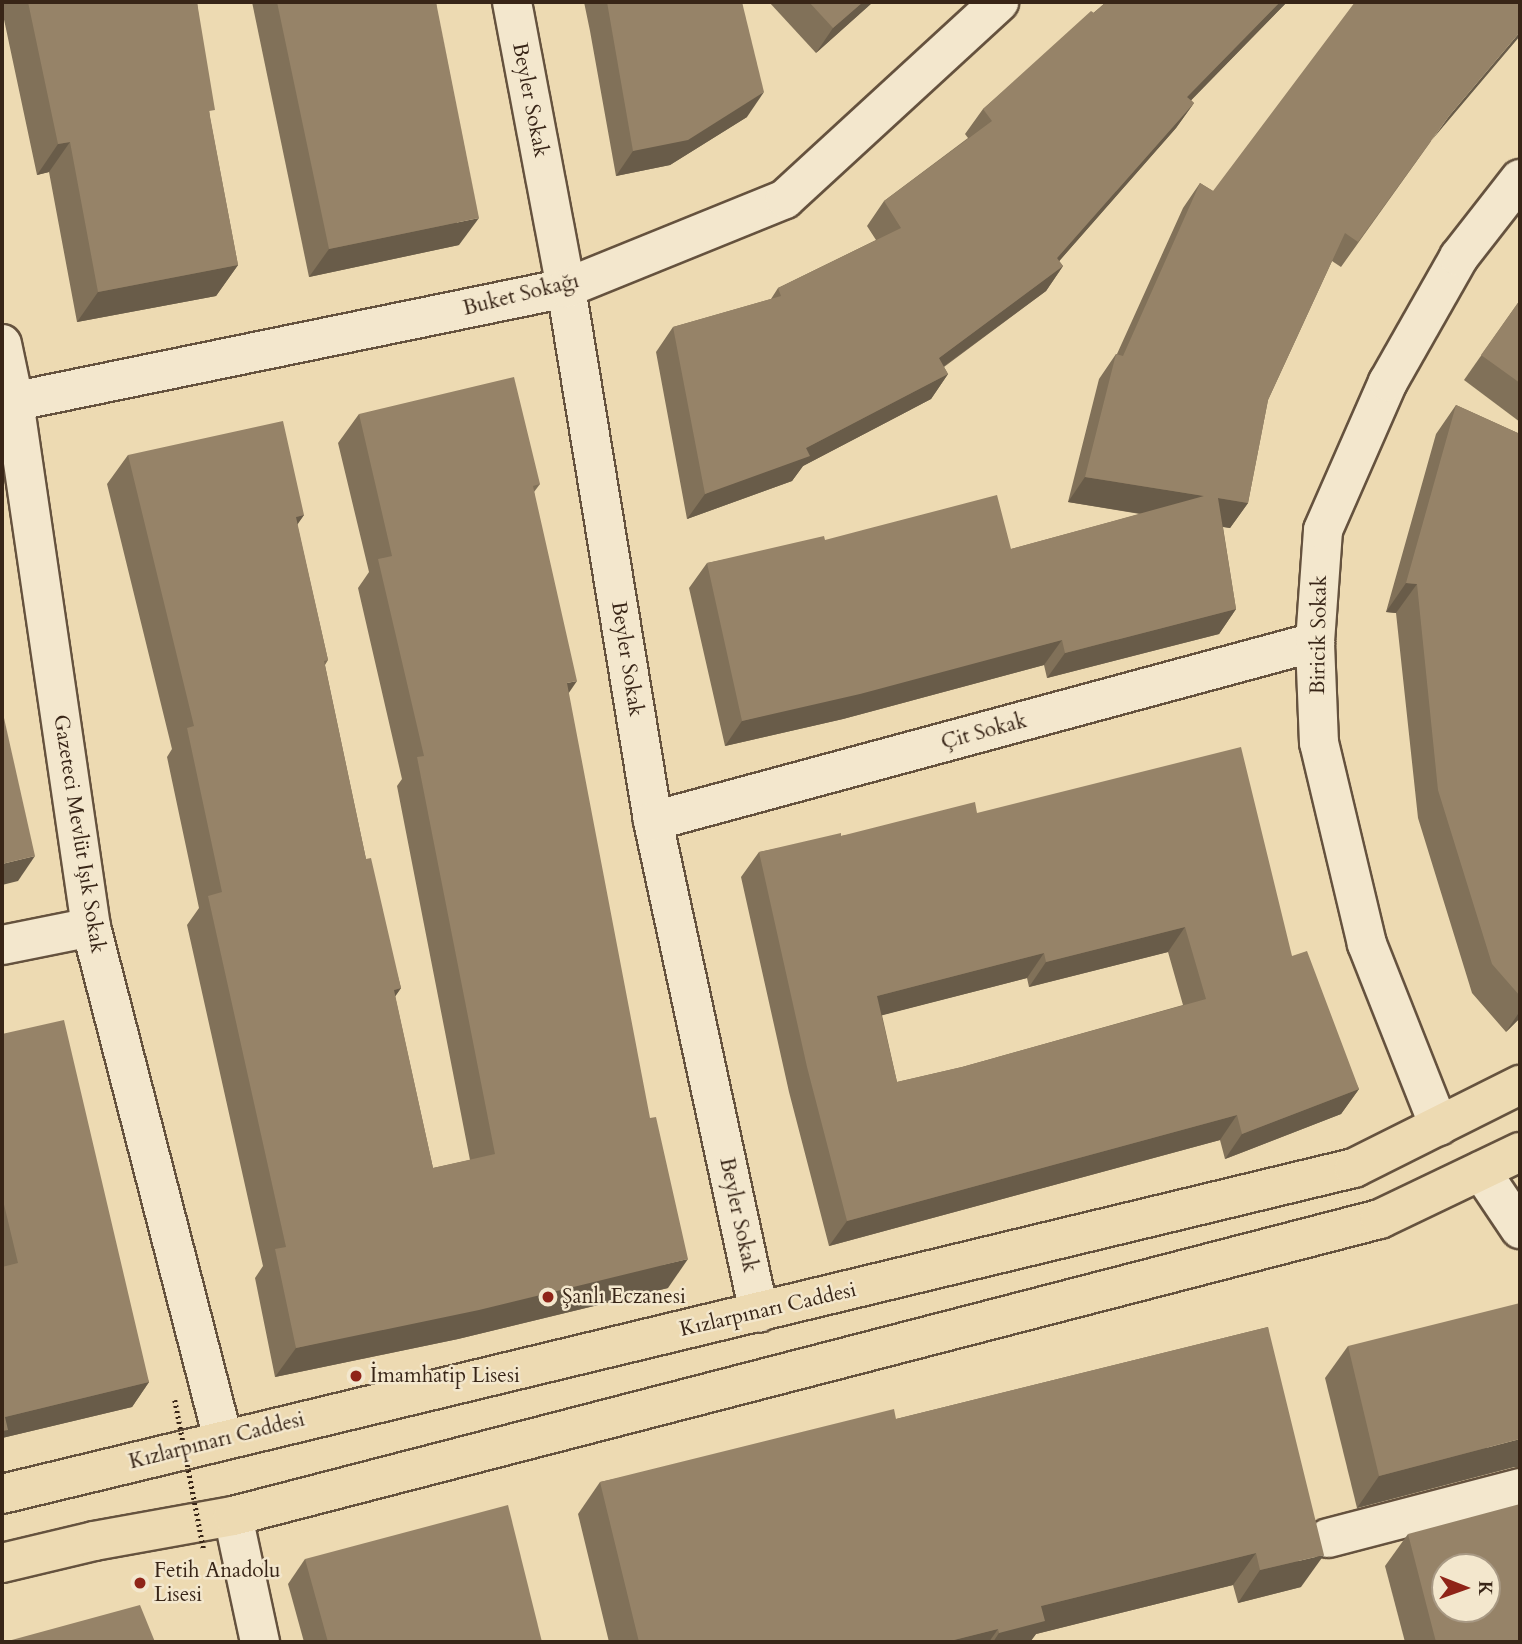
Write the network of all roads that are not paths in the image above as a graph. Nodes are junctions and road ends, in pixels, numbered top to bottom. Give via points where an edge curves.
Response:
1 (512, 2) edge
2 (999, 2) edge
3 (1520, 179) edge
4 (566, 288) junction
5 (2, 344) edge
6 (8, 403) edge
7 (1315, 642) junction
8 (653, 821) junction
9 (91, 927) junction
10 (2, 945) edge
11 (1520, 1085) edge
12 (1439, 1126) junction
13 (1520, 1152) edge
14 (1481, 1171) junction
15 (1520, 1229) edge
16 (759, 1313) junction
17 (223, 1439) junction
18 (1520, 1488) edge
19 (2, 1494) edge
20 (233, 1516) junction
21 (1328, 1538) dead end
22 (2, 1563) edge
23 (260, 1642) edge

1 - 4 street, Beyler Sokak
2 - 4 street, Buket Sokağı via 785,199
3 - 7 street, Biricik Sokak via 1459,257 1388,382 1323,530
4 - 6 street, Buket Sokağı
4 - 8 street, Beyler Sokak
5 - 6 street, Gazeteci Mevlüt Işık Sokak
6 - 9 street, Gazeteci Mevlüt Işık Sokak
7 - 8 street, Çit Sokak
7 - 12 street, Biricik Sokak via 1319,743 1367,944
8 - 16 street, Beyler Sokak
9 - 10 street
9 - 17 street, Gazeteci Mevlüt Işık Sokak
11 - 12 main road, Kızlarpınarı Caddesi
12 - 16 main road, Kızlarpınarı Caddesi via 1354,1168
13 - 14 main road
14 - 15 street
14 - 20 main road via 1380,1219
16 - 17 main road, Kızlarpınarı Caddesi
17 - 19 main road, Kızlarpınarı Caddesi
18 - 21 street
20 - 22 main road
20 - 23 street

